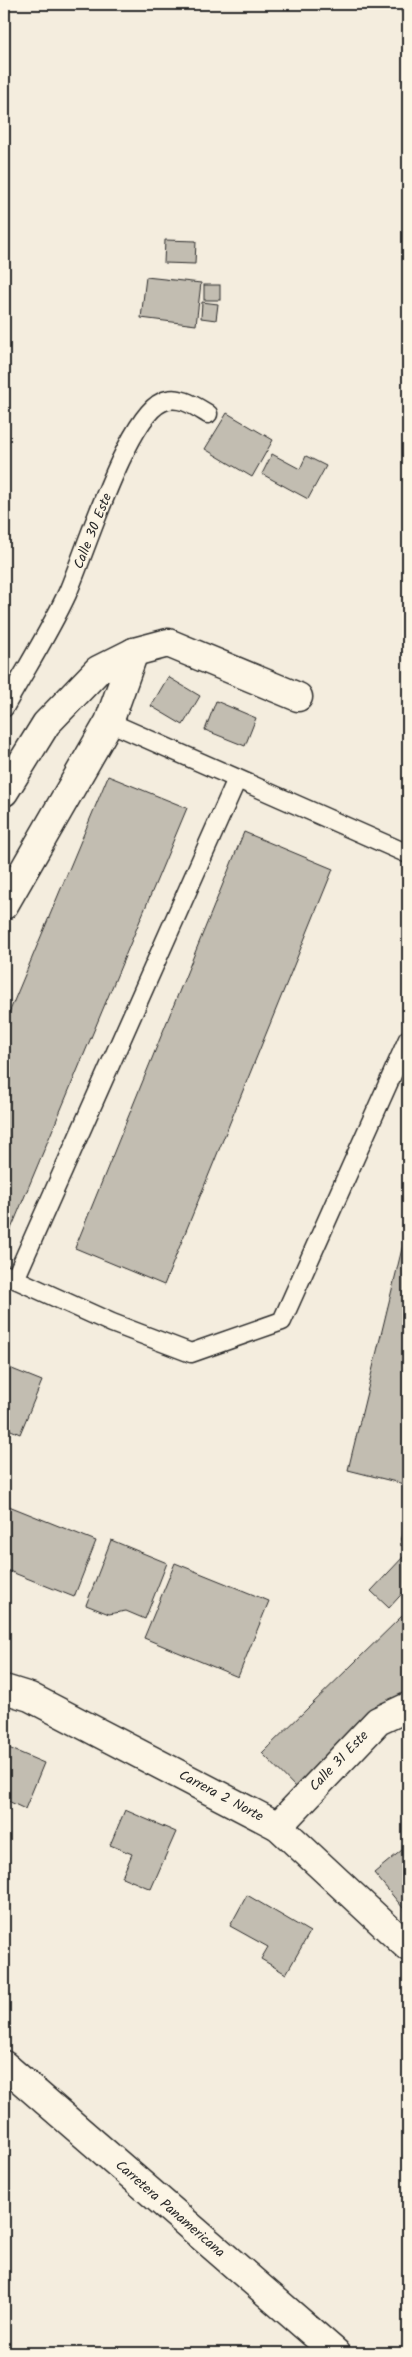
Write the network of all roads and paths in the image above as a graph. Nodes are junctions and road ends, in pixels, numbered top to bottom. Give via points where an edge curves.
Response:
1 (208, 414) dead end
2 (134, 652) junction
3 (298, 697) dead end
4 (4, 708) edge
5 (110, 722) junction
6 (238, 779) junction
7 (4, 792) edge
8 (408, 854) edge
9 (4, 904) edge
10 (408, 1038) edge
11 (9, 1277) edge
12 (4, 1689) edge
13 (408, 1707) edge
14 (278, 1826) junction
15 (408, 1947) edge
16 (4, 2065) edge
17 (336, 2353) edge

1 - 4 lane, Calle 30 Este via 185,400 162,402 146,416 130,441 66,596
2 - 3 main road via 168,643
2 - 5 main road
2 - 7 main road via 98,670 46,724
5 - 6 lane
5 - 9 main road
6 - 8 lane
6 - 11 lane
10 - 11 lane via 282,1321 191,1353 112,1324
12 - 14 main road, Carrera 2 Norte via 30,1697
13 - 14 main road, Calle 31 Este via 378,1721
14 - 15 main road, Carrera 2 Norte
16 - 17 main road, Carretera Panamericana

